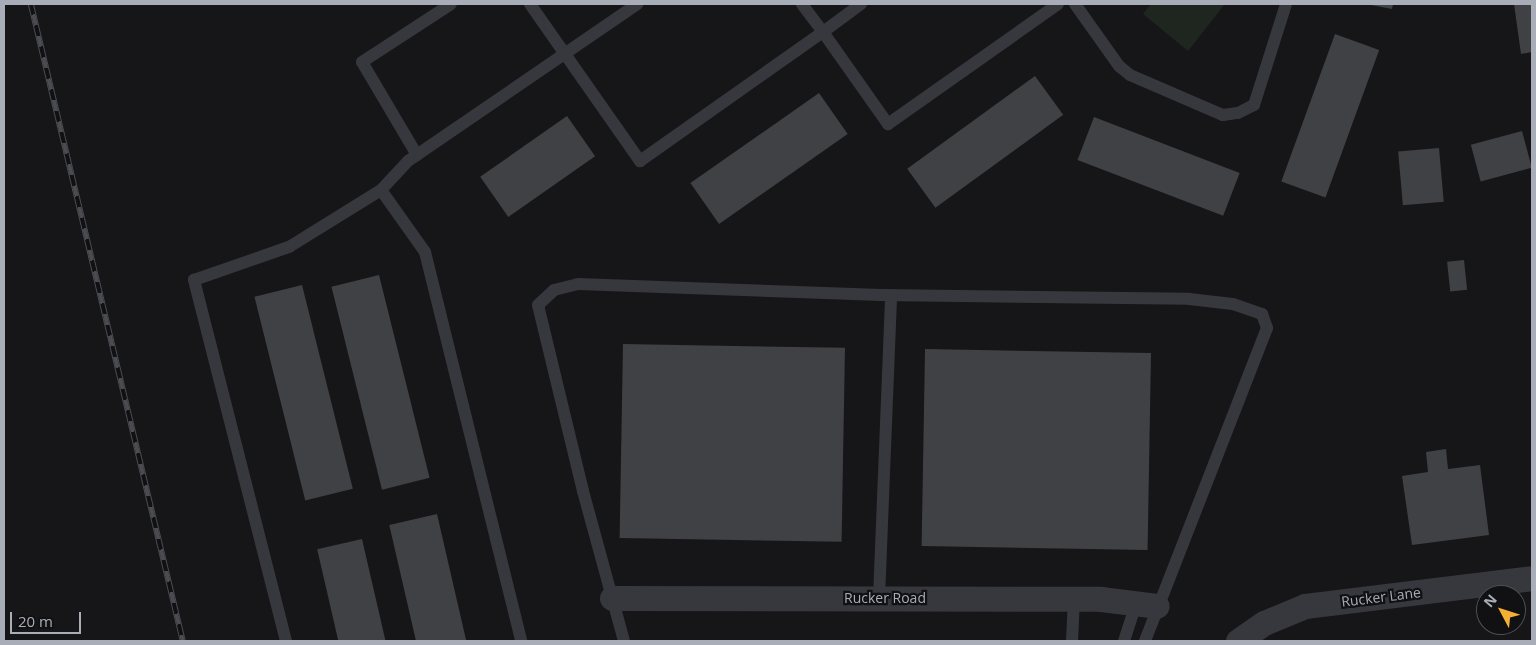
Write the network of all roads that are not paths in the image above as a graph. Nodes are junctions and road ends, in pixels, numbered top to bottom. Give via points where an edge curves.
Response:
1 (451, 4) edge
2 (530, 4) edge
3 (637, 4) edge
4 (802, 4) edge
5 (861, 4) edge
6 (1058, 4) edge
7 (1075, 4) edge
8 (1286, 4) edge
9 (823, 32) junction
10 (564, 56) junction
11 (417, 155) junction
12 (381, 190) junction
13 (891, 295) junction
14 (1532, 578) edge
15 (612, 598) junction
16 (879, 598) junction
17 (1074, 599) junction
18 (1147, 604) junction
19 (286, 641) edge
20 (521, 641) edge
21 (624, 641) edge
22 (1072, 641) edge
23 (1124, 641) edge
24 (1145, 641) edge
25 (1238, 641) edge

1 - 11 lane via 362,62
2 - 10 lane
3 - 10 lane
4 - 9 lane
5 - 9 lane
6 - 9 lane via 888,124
7 - 8 lane via 1130,76 1223,115 1238,113 1254,105
9 - 10 lane via 640,160
10 - 11 lane
11 - 12 lane
12 - 19 lane via 289,247 194,280
12 - 20 lane via 425,252
13 - 15 lane via 578,284 554,290 538,305
13 - 16 lane
13 - 18 lane via 1189,299 1233,304 1262,314 1267,328
14 - 25 street, Rucker Lane via 1305,606 1264,624
15 - 16 street, Rucker Road
15 - 21 lane
16 - 17 street, Rucker Road
17 - 18 street, Rucker Road
17 - 22 lane
18 - 23 lane
18 - 24 lane

